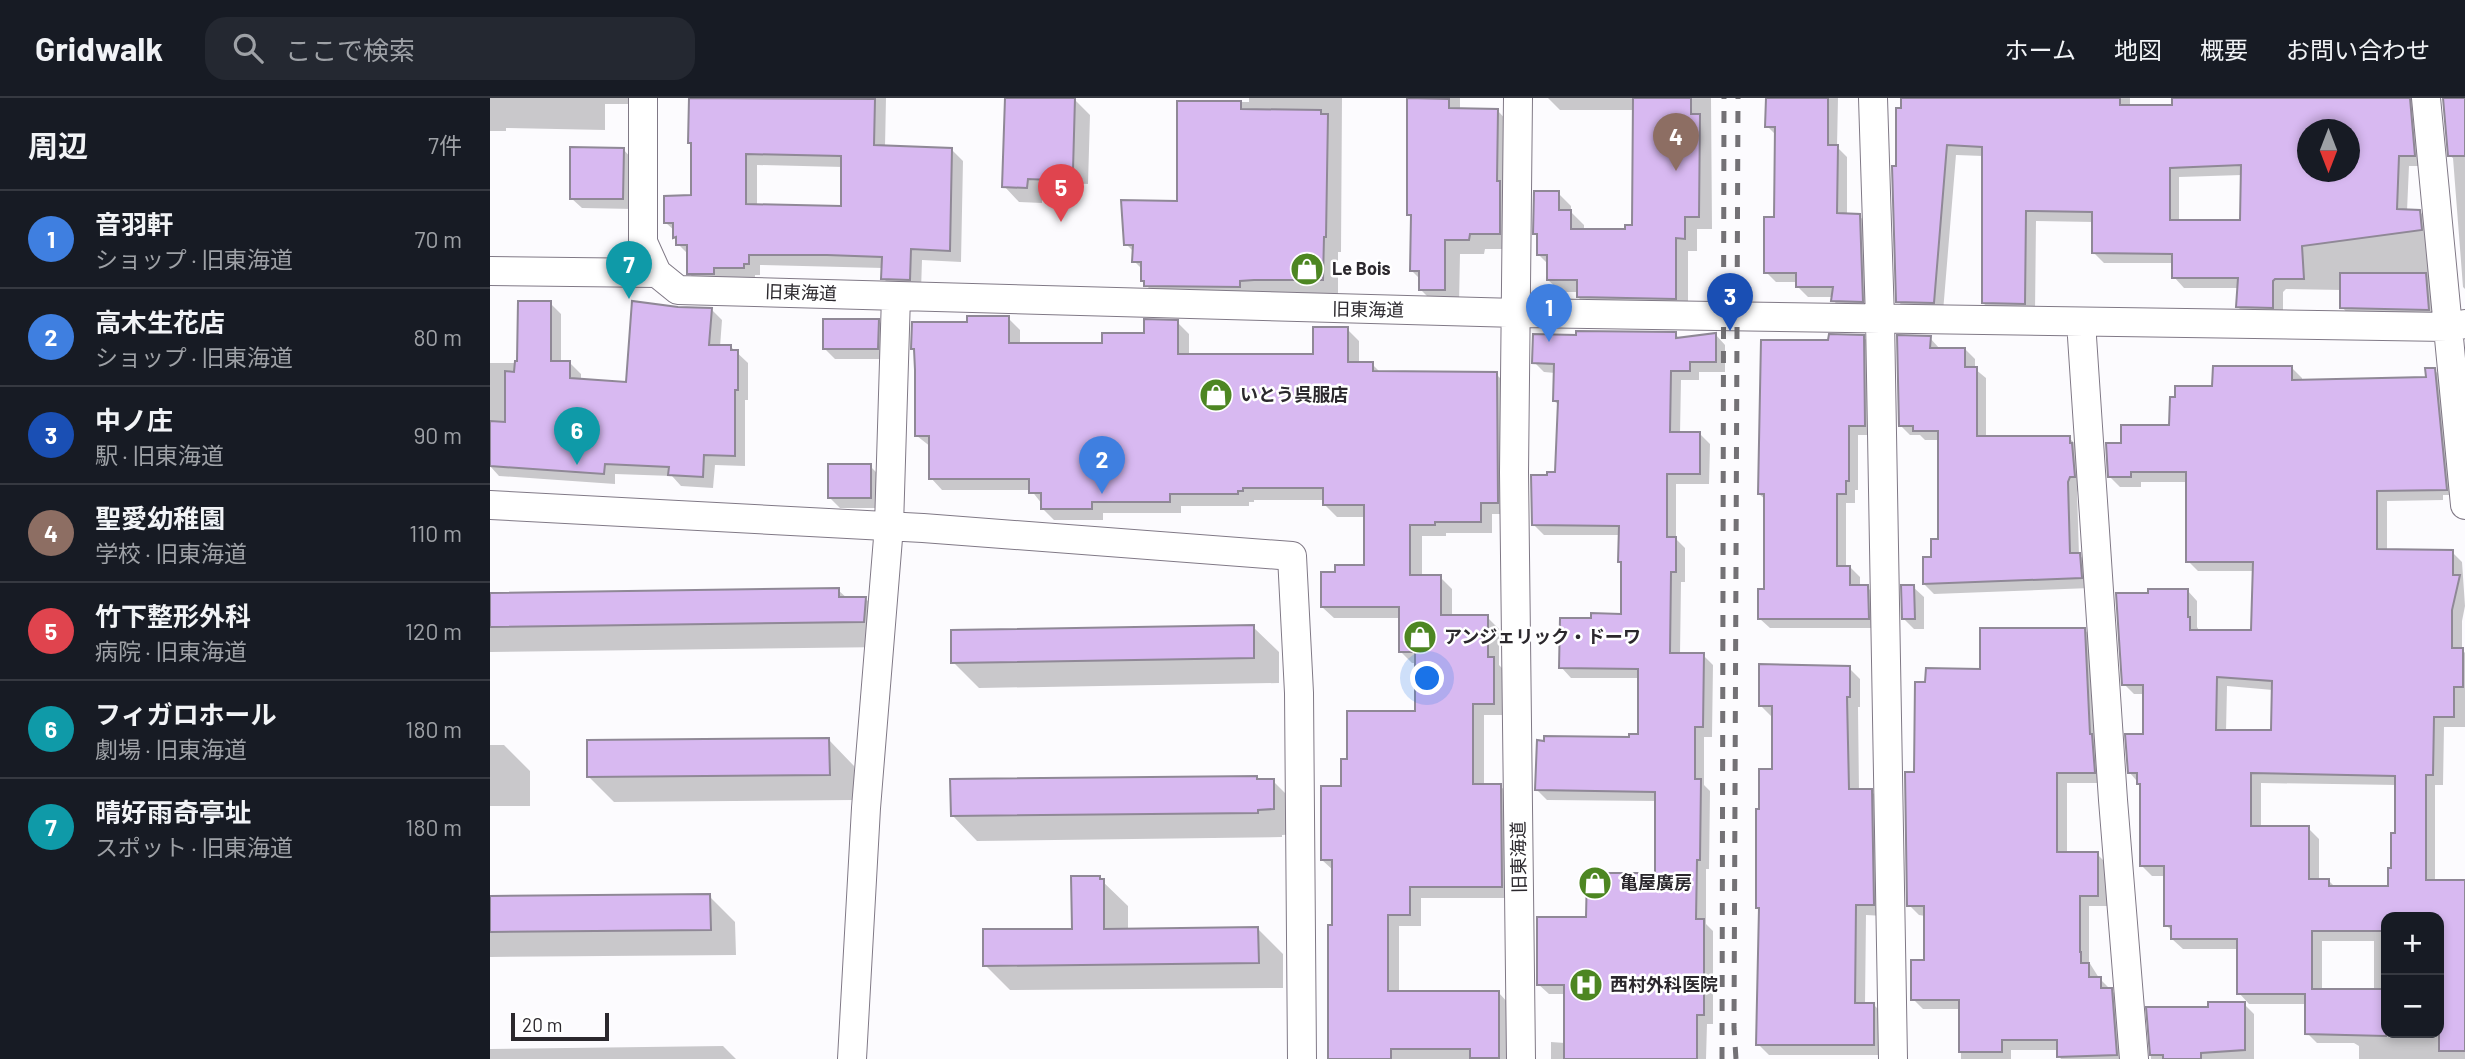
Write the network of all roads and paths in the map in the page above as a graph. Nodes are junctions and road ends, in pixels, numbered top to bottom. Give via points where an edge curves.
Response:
1 (643, 98) edge
2 (1518, 98) edge
3 (1873, 98) edge
4 (2426, 98) edge
5 (490, 271) edge
6 (657, 273) junction
7 (895, 296) junction
8 (1517, 313) junction
9 (1880, 318) junction
10 (2081, 322) junction
11 (2456, 326) edge
12 (490, 505) edge
13 (2465, 505) edge
14 (889, 526) junction
15 (852, 1059) edge
16 (1302, 1059) edge
17 (1521, 1059) edge
18 (1893, 1059) edge
19 (2134, 1059) edge

1 - 6 street via 643,242
2 - 8 street
3 - 9 street
4 - 11 street
5 - 6 street
6 - 7 street, 旧東海道 via 678,290
7 - 8 street, 旧東海道
7 - 14 street
8 - 9 street
8 - 17 street, 旧東海道 via 1514,472
9 - 10 street
9 - 18 street
10 - 11 street
10 - 19 street
11 - 13 street
12 - 14 street
14 - 15 street
14 - 16 street via 1292,556 1299,693

